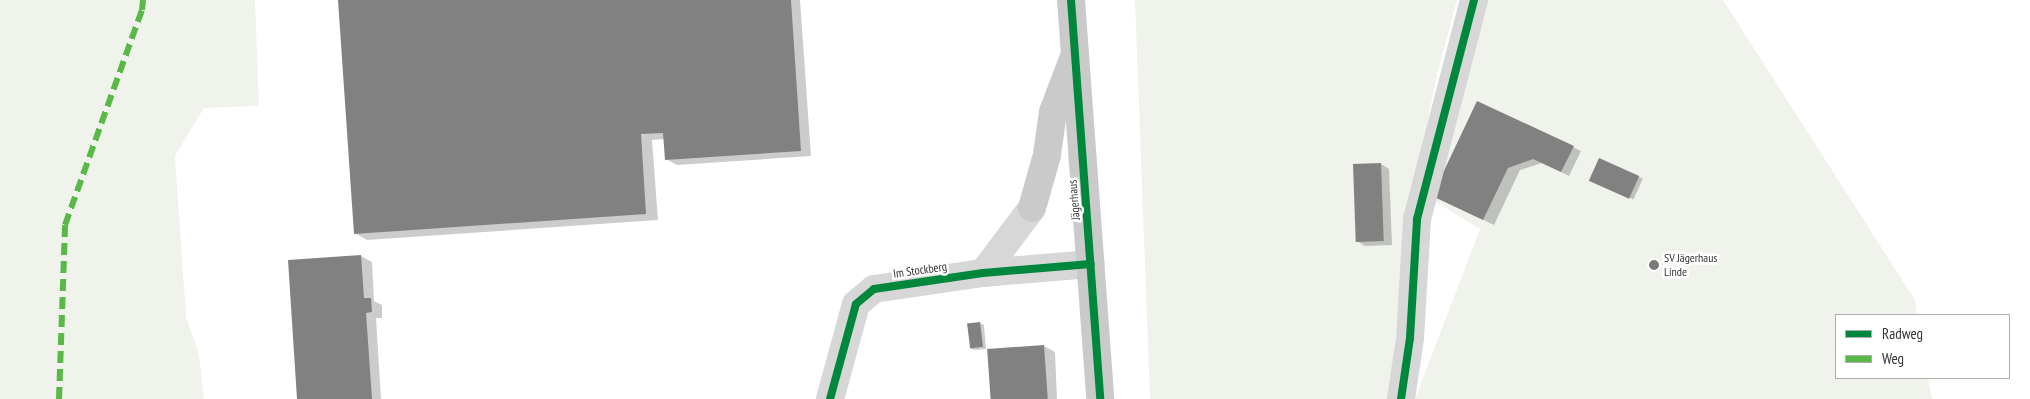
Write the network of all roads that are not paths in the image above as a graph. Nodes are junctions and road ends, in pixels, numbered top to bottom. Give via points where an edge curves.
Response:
1 (1071, 0) edge
2 (1474, 0) edge
3 (1076, 50) junction
4 (1032, 208) joint
5 (1091, 264) junction
6 (983, 273) junction
7 (830, 399) edge
8 (1100, 399) edge
9 (1401, 399) edge

1 - 3 main road, Jägerhaus
2 - 9 street via 1417,219 1410,338
3 - 4 main road via 1053,112 1042,179
3 - 5 main road, Jägerhaus
4 - 6 street
5 - 6 street, Im Stockberg
5 - 8 main road, Jägerhaus
6 - 7 street, Im Stockberg via 874,289 856,304

